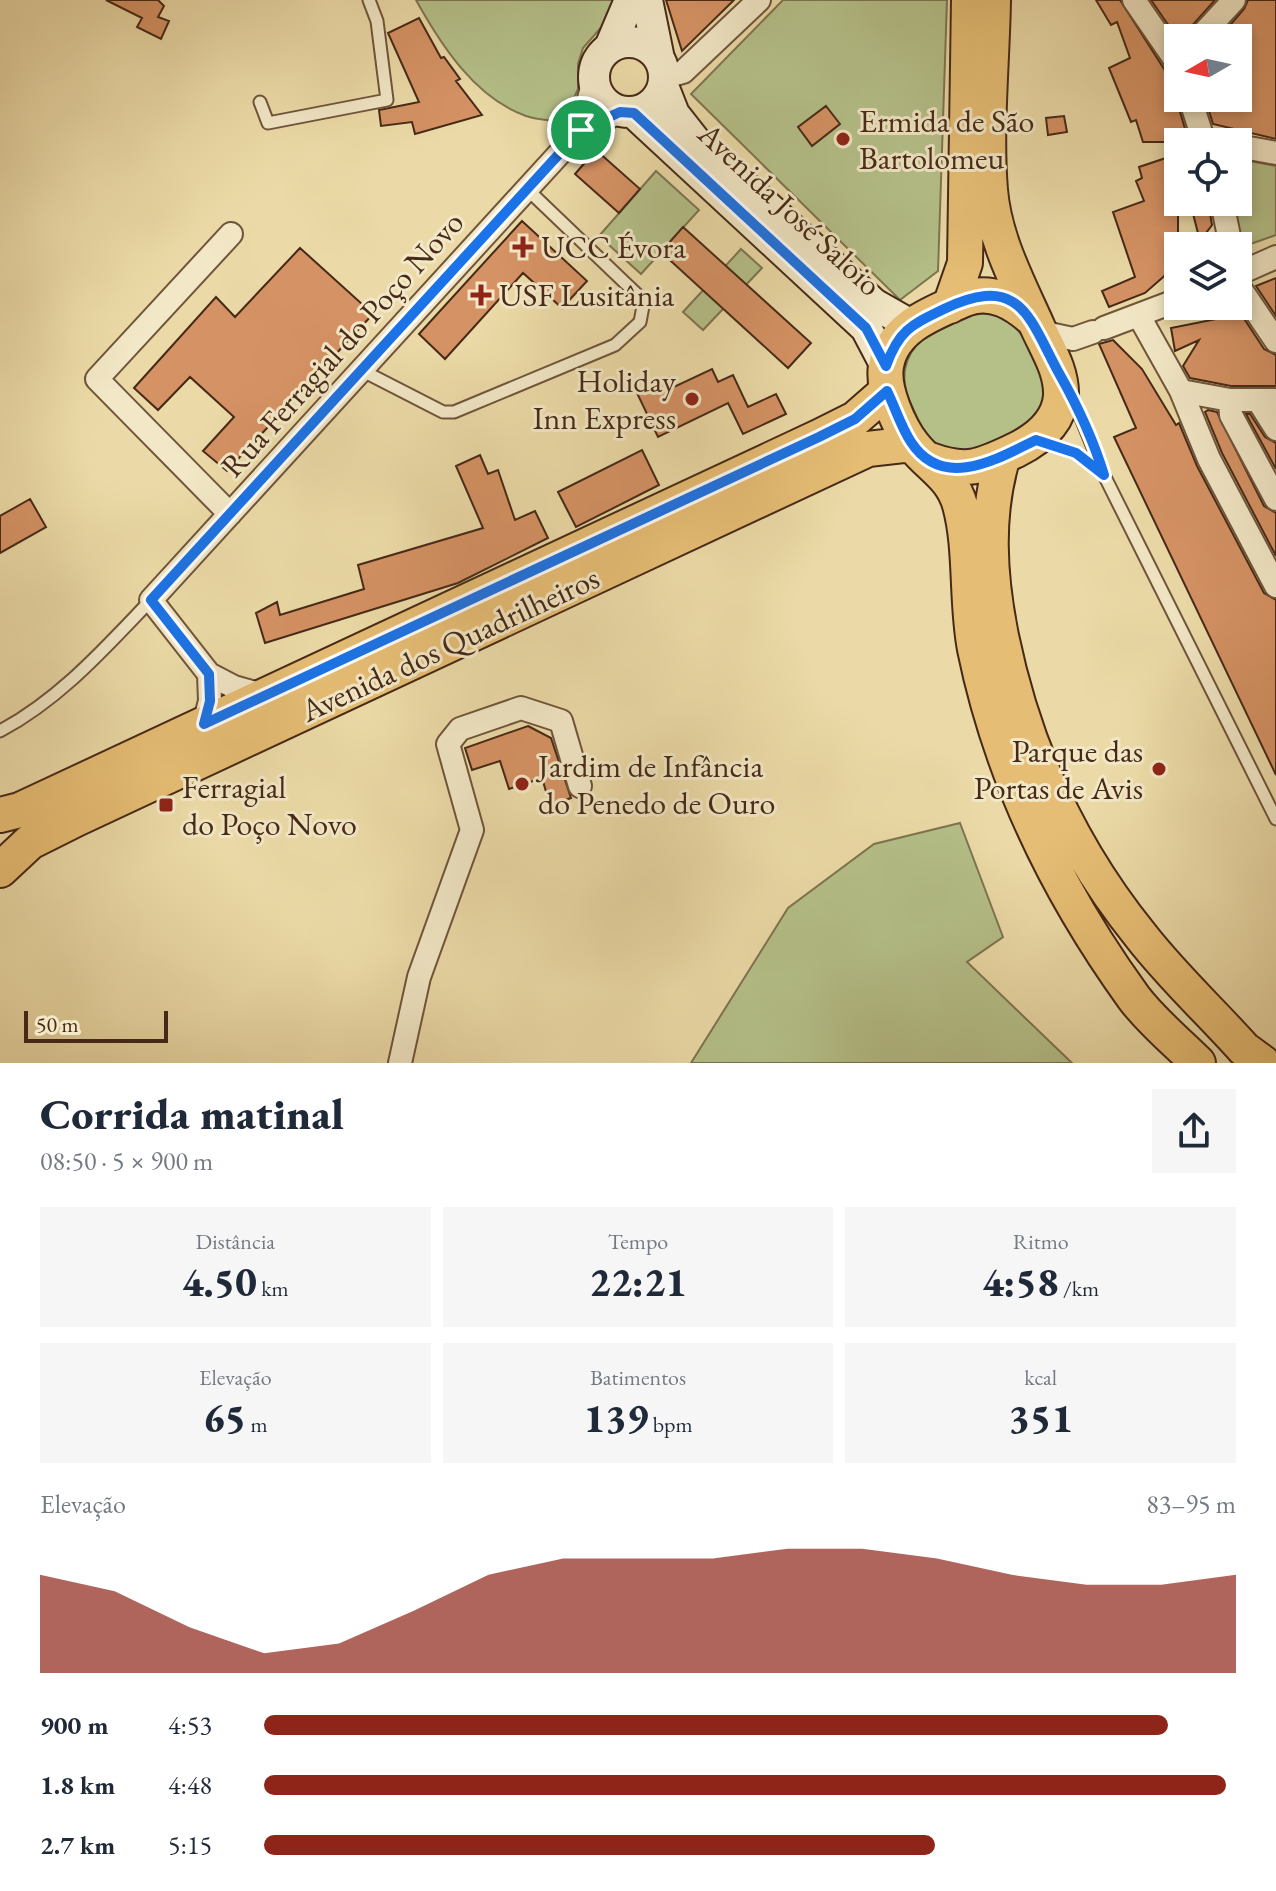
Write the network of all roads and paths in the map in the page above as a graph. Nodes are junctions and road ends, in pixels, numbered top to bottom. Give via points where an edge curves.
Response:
1 (369, 0) edge
2 (630, 0) edge
3 (647, 0) edge
4 (759, 0) edge
5 (969, 0) edge
6 (993, 0) edge
7 (1134, 0) edge
8 (1234, 0) edge
9 (1212, 24) edge
10 (1164, 42) edge
11 (610, 47) junction
12 (663, 74) junction
13 (593, 83) junction
14 (260, 102) dead end
15 (627, 113) junction
16 (581, 130) junction
17 (1252, 149) edge
18 (1276, 153) edge
19 (527, 189) junction
20 (231, 234) dead end
21 (1276, 257) edge
22 (1252, 268) edge
23 (950, 306) junction
24 (1164, 306) edge
25 (1252, 306) edge
26 (1139, 316) junction
27 (911, 325) junction
28 (1037, 327) junction
29 (1276, 341) edge
30 (361, 370) junction
31 (1059, 374) junction
32 (886, 378) junction
33 (1181, 391) junction
34 (1230, 400) junction
35 (1268, 401) edge
36 (1276, 429) edge
37 (1036, 440) junction
38 (921, 452) junction
39 (1003, 456) junction
40 (1104, 475) junction
41 (1276, 499) edge
42 (230, 514) junction
43 (1276, 586) edge
44 (151, 600) junction
45 (209, 674) junction
46 (266, 696) junction
47 (204, 724) junction
48 (0, 731) edge
49 (580, 786) dead end
50 (0, 815) edge
51 (1276, 819) edge
52 (0, 841) edge
53 (0, 869) edge
54 (1082, 916) junction
55 (1171, 970) junction
56 (1276, 1048) edge
57 (400, 1063) edge
58 (1198, 1063) edge
59 (1227, 1063) edge
60 (1263, 1063) edge

1 - 14 lane via 377,21 387,100 268,123
2 - 11 main road
3 - 12 main road, Avenida José Saloio
4 - 12 street via 683,72
5 - 23 main road via 965,263
6 - 28 main road via 990,189 999,240
7 - 10 street
8 - 9 street
11 - 12 main road via 637,43 650,48
11 - 13 main road via 600,56
12 - 15 main road via 658,99
12 - 27 main road, Avenida José Saloio via 674,114 696,142 874,304
13 - 15 main road via 608,106
13 - 16 street
15 - 16 street
15 - 32 main road, Avenida José Saloio via 866,328
16 - 19 street, Rua Ferragial do Poço Novo
17 - 18 street
19 - 30 street, Rua Ferragial do Poço Novo
19 - 30 lane via 644,301 640,322 615,345 454,412 443,412
20 - 42 street via 97,379
21 - 22 street
23 - 27 main road
23 - 28 main road via 993,296 1017,305
24 - 26 street
25 - 29 street
26 - 28 street via 1073,339
26 - 33 street
27 - 32 main road via 894,343
28 - 31 main road
30 - 42 street, Rua Ferragial do Poço Novo
31 - 37 main road via 1057,411
31 - 40 lane
32 - 38 main road
32 - 46 main road, Avenida dos Quadrilheiros via 873,406 843,425
33 - 34 street
33 - 43 street via 1209,459
34 - 35 street
34 - 41 street via 1231,415
35 - 36 street
37 - 39 main road
37 - 40 lane via 1076,453
38 - 39 main road via 953,469 978,468
38 - 53 main road, Avenida dos Quadrilheiros via 868,449 30,842
38 - 54 main road via 949,478 961,506 975,649 1009,771 1035,836
39 - 55 main road via 992,503 991,556 996,610 1023,723 1074,841
40 - 51 lane
42 - 44 street, Rua Ferragial do Poço Novo
44 - 45 street
44 - 48 lane via 65,688
45 - 46 street
45 - 47 street
46 - 47 main road, Avenida dos Quadrilheiros
47 - 50 main road, Avenida dos Quadrilheiros
49 - 57 street via 561,721 521,708 460,729 448,744 472,830 419,977
52 - 53 main road
54 - 58 main road via 1136,1000
54 - 59 main road via 1152,993
55 - 56 main road
55 - 60 main road

